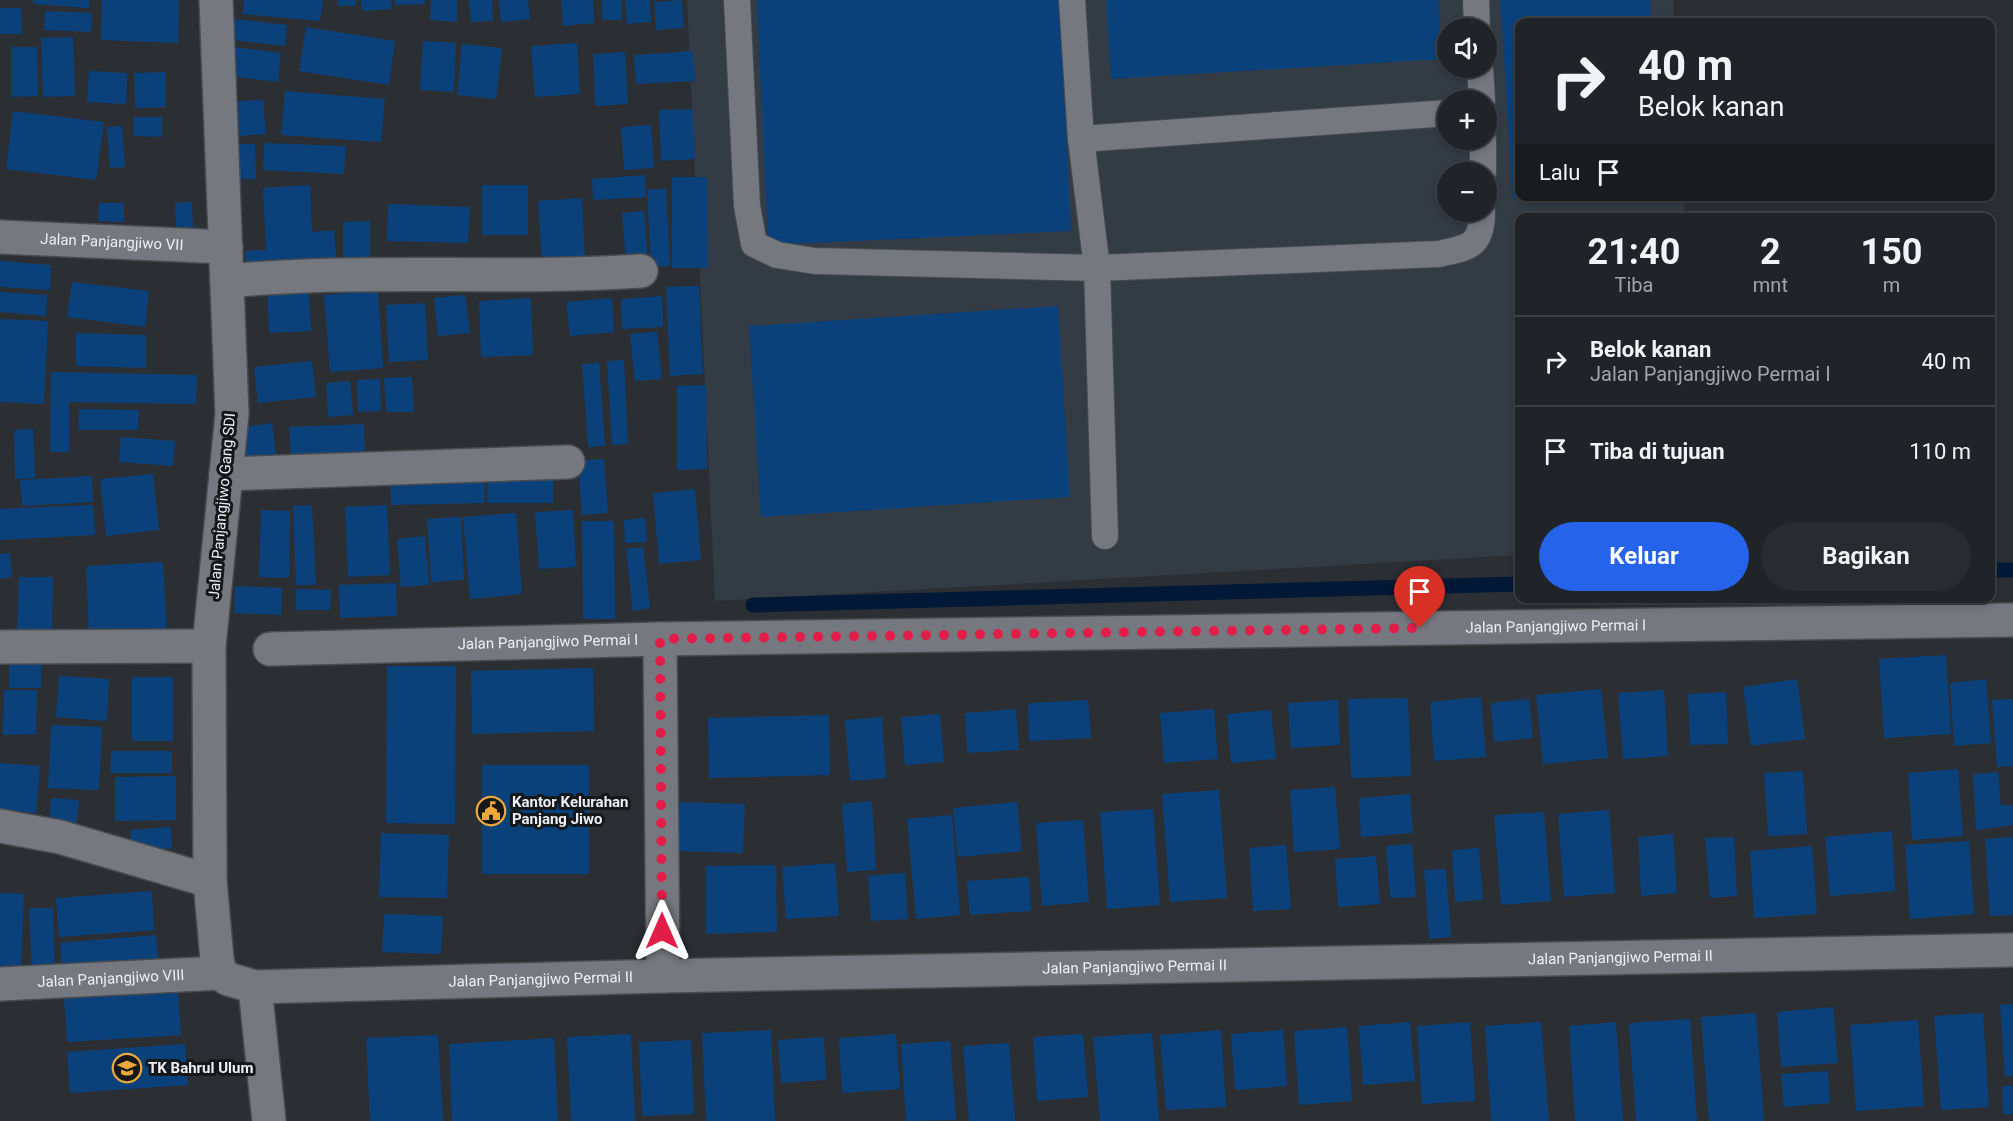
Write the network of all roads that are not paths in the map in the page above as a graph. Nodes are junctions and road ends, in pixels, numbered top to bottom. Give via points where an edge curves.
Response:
1 (216, 0) edge
2 (737, 0) edge
3 (1072, 0) edge
4 (1476, 0) edge
5 (1477, 18) edge
6 (1437, 114) edge
7 (1081, 139) junction
8 (1481, 222) edge
9 (0, 237) edge
10 (226, 247) junction
11 (1097, 268) junction
12 (640, 271) dead end
13 (227, 281) junction
14 (568, 462) dead end
15 (226, 474) junction
16 (1105, 536) dead end
17 (2013, 620) edge
18 (660, 639) junction
19 (209, 646) junction
20 (0, 647) edge
21 (270, 649) dead end
22 (0, 826) edge
23 (210, 881) junction
24 (2013, 950) edge
25 (220, 973) junction
26 (663, 976) junction
27 (0, 984) edge
28 (255, 987) junction
29 (269, 1121) edge

1 - 10 street, Jalan Panjangjiwo Gang SDI
2 - 11 lane via 747,206 754,244 777,255 815,261
3 - 7 lane
4 - 5 lane
6 - 7 lane
7 - 11 lane
8 - 11 lane via 1479,237 1472,245 1438,254
9 - 10 street, Jalan Panjangjiwo VII
10 - 13 street, Jalan Panjangjiwo Gang SDI
11 - 16 lane
12 - 13 street via 562,276 344,274
13 - 15 street, Jalan Panjangjiwo Gang SDI via 232,414
14 - 15 street
15 - 19 street, Jalan Panjangjiwo Gang SDI
17 - 18 street, Jalan Panjangjiwo Permai I
18 - 21 street, Jalan Panjangjiwo Permai I
18 - 26 street
19 - 20 street
19 - 23 street, Jalan Panjangjiwo Gang SDI
22 - 23 street via 60,837
23 - 25 street, Jalan Panjangjiwo Gang SDI
24 - 26 street, Jalan Panjangjiwo Permai II
25 - 27 street, Jalan Panjangjiwo VIII
25 - 28 street
26 - 28 street, Jalan Panjangjiwo Permai II
28 - 29 street

